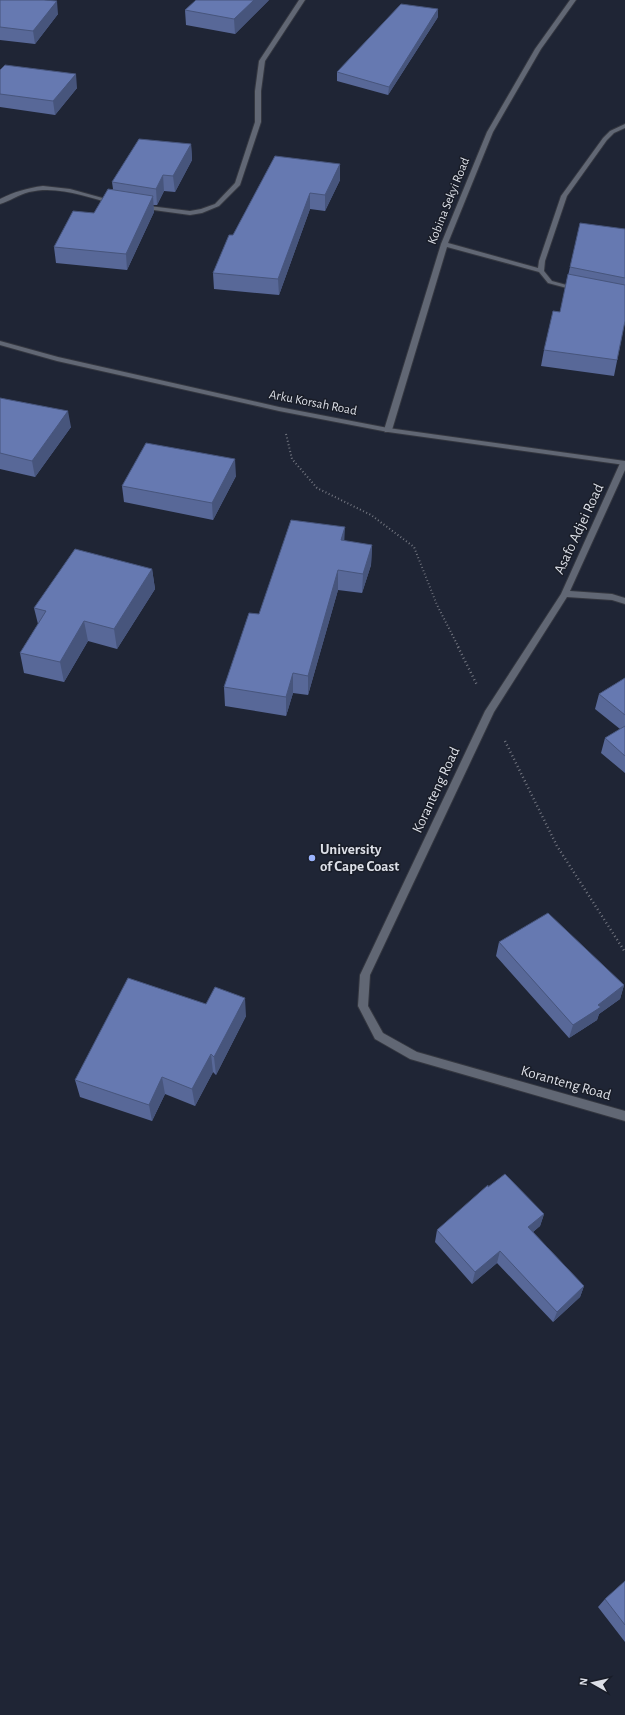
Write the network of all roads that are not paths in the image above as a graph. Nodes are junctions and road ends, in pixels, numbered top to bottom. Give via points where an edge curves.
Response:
1 (302, 0) edge
2 (572, 0) edge
3 (625, 126) edge
4 (0, 202) edge
5 (119, 204) edge
6 (134, 206) edge
7 (444, 244) junction
8 (541, 271) junction
9 (588, 291) edge
10 (0, 343) edge
11 (388, 430) junction
12 (625, 463) edge
13 (565, 594) junction
14 (625, 602) edge
15 (625, 1116) edge

1 - 6 street via 262,62 258,91 258,122 238,184 217,205 190,213
2 - 7 street, Kobina Sekyi Road via 538,49 490,132
3 - 8 street via 612,132 605,139 564,196
4 - 5 street via 15,193 34,188 54,188
7 - 8 street
7 - 11 street, Kobina Sekyi Road
8 - 9 street via 550,282
10 - 11 street, Arku Korsah Road via 57,359 279,409
11 - 12 street, Arku Korsah Road
12 - 13 street, Asafo Adjei Road
13 - 14 street, Asafo Adjei Road via 612,597
13 - 15 street, Koranteng Road via 490,711 366,976 363,1006 379,1036 414,1056

